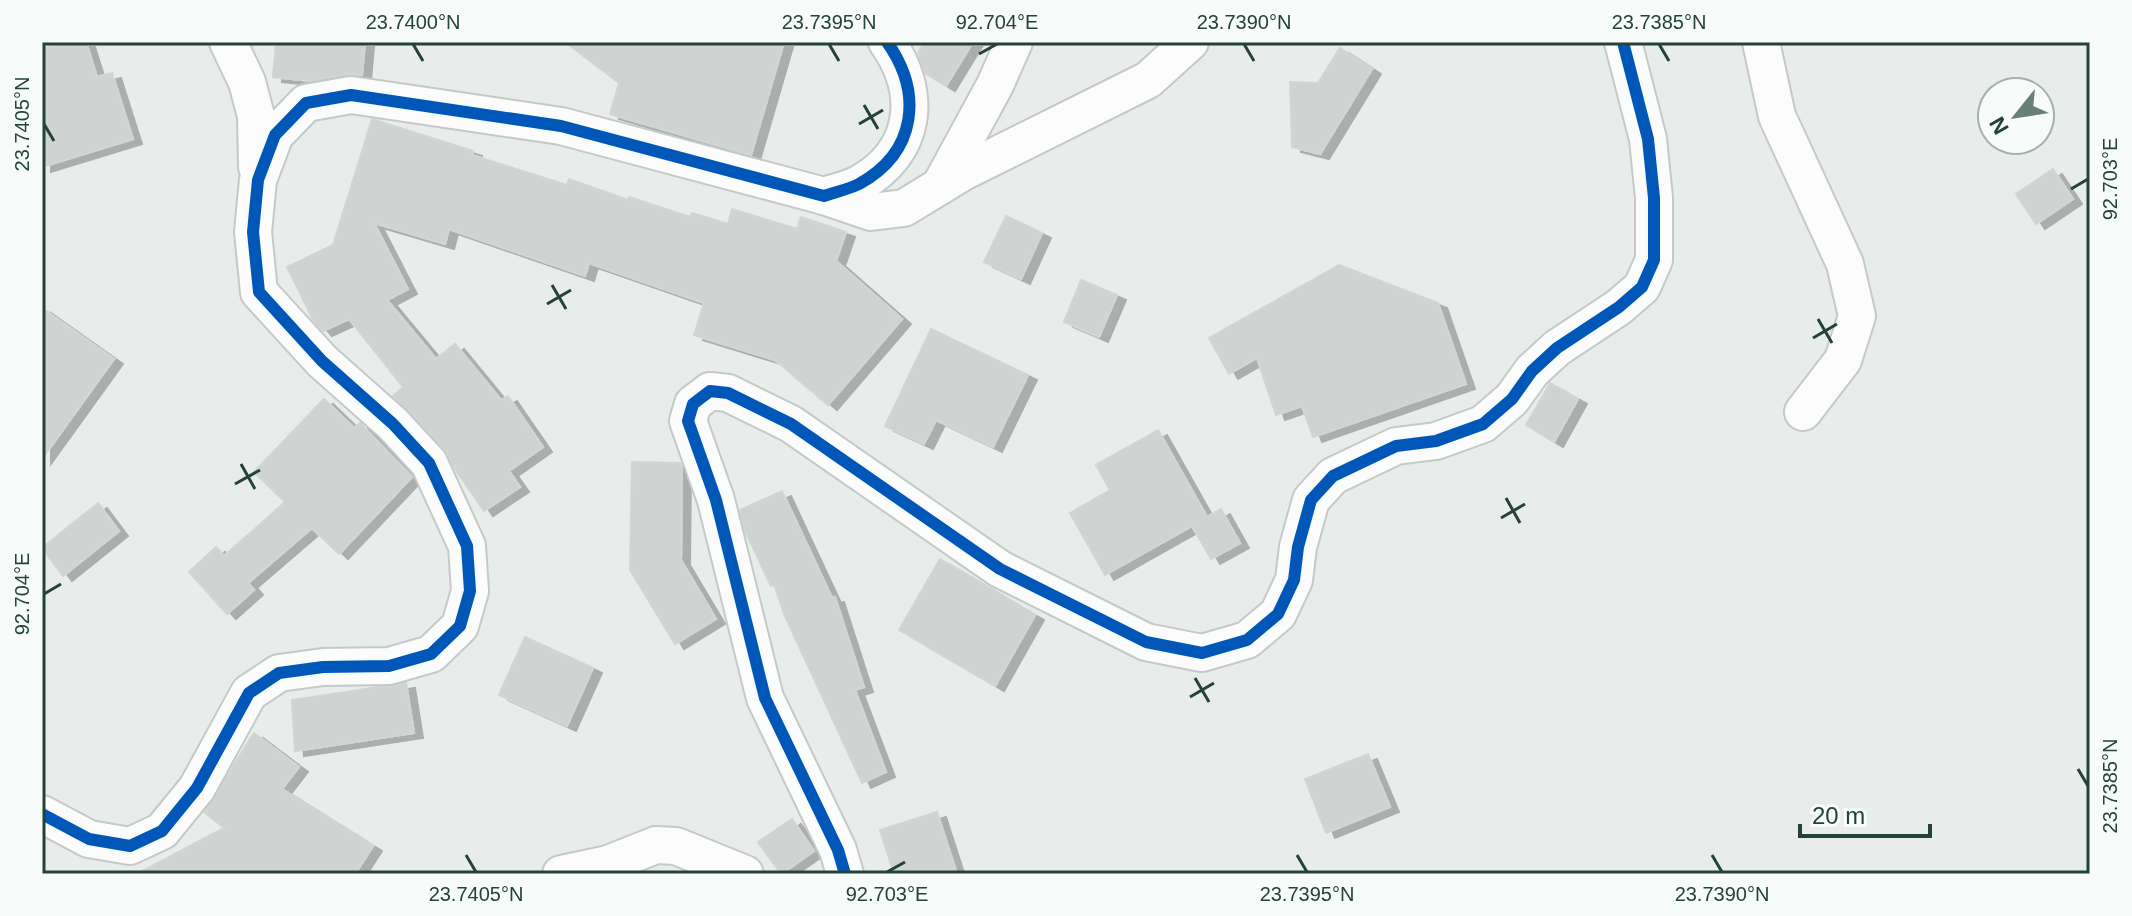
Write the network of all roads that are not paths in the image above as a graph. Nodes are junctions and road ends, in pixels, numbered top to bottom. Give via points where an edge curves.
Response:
1 (228, 42) edge
2 (887, 42) edge
3 (1014, 42) edge
4 (1190, 42) edge
5 (1623, 42) edge
6 (1761, 42) edge
7 (258, 180) junction
8 (940, 186) junction
9 (824, 196) junction
10 (1803, 412) dead end
11 (42, 814) edge
12 (561, 874) edge
13 (745, 874) edge
14 (845, 874) edge

1 - 7 street via 256,116
2 - 9 street via 911,95 909,125 898,150 879,169 859,184
3 - 8 street
4 - 8 street via 1148,80
5 - 14 street via 1648,139 1654,198 1654,260 1642,287 1557,348 1483,424 1436,441 1396,446 1333,476 1311,500 1294,580 1278,614 1247,640 1202,653 1146,642 1000,569 791,424 728,393 710,391 693,404 688,421 716,500 765,698
6 - 10 street via 1777,116 1845,264 1857,316 1843,360
7 - 9 street via 275,135 306,103 351,95 561,126
7 - 11 street via 253,232 259,292 429,463 467,546 470,591 460,626 431,654 389,666 279,673 249,693 197,788 162,831 130,846 89,839
8 - 9 street via 904,208 871,212
12 - 13 street via 608,864 656,845 676,846

